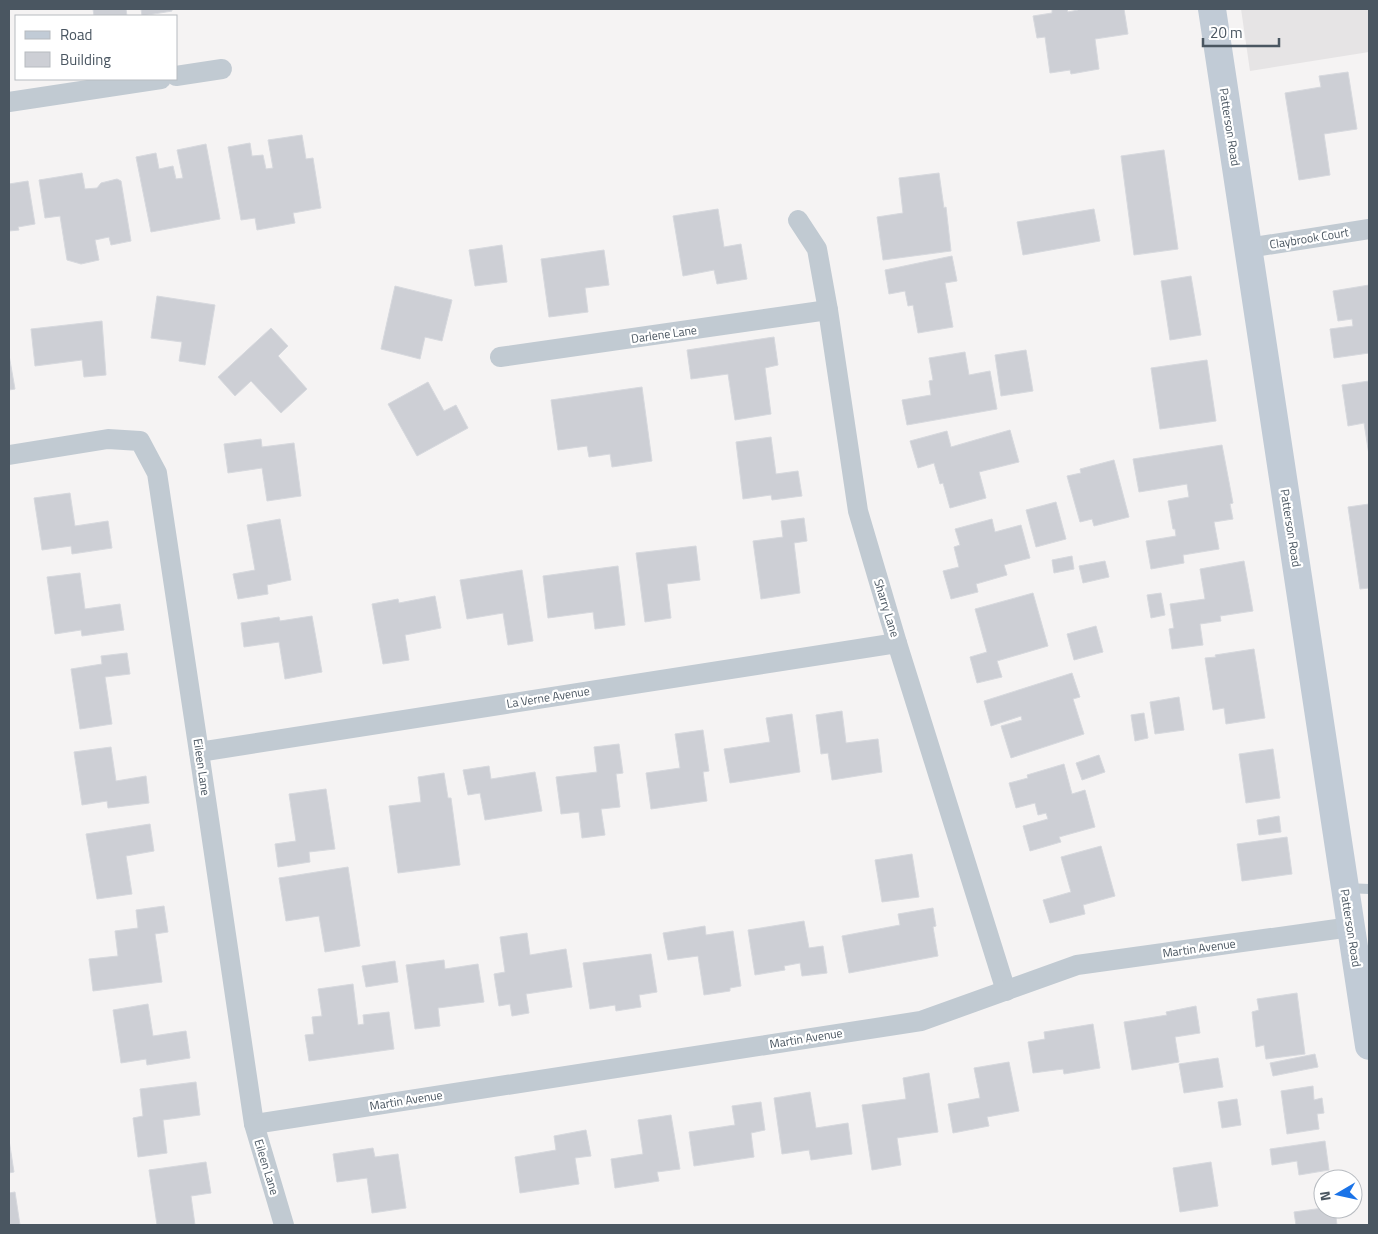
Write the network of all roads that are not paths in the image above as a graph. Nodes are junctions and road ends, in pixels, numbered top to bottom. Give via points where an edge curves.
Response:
1 (1212, 9) edge
2 (222, 69) dead end
3 (178, 76) edge
4 (154, 80) edge
5 (9, 102) edge
6 (798, 220) dead end
7 (1369, 229) edge
8 (1248, 248) junction
9 (828, 310) junction
10 (500, 357) dead end
11 (9, 455) edge
12 (897, 643) junction
13 (199, 752) junction
14 (1357, 888) edge
15 (1351, 927) junction
16 (1006, 991) junction
17 (1369, 1046) edge
18 (254, 1124) junction
19 (284, 1225) edge

1 - 8 street, Patterson Road
2 - 3 street
4 - 5 street
6 - 9 street, Sharry Lane via 817,249
7 - 8 street, Claybrook Court
8 - 14 street, Patterson Road
9 - 10 street, Darlene Lane
9 - 12 street, Sharry Lane via 858,511
11 - 13 street, Eileen Lane via 108,439 140,441 157,473
12 - 13 street, La Verne Avenue
12 - 16 street, Sharry Lane
13 - 18 street, Eileen Lane
14 - 15 street, Patterson Road
15 - 16 street, Martin Avenue via 1077,965
15 - 17 street, Patterson Road
16 - 18 street, Martin Avenue via 920,1021
18 - 19 street, Eileen Lane

